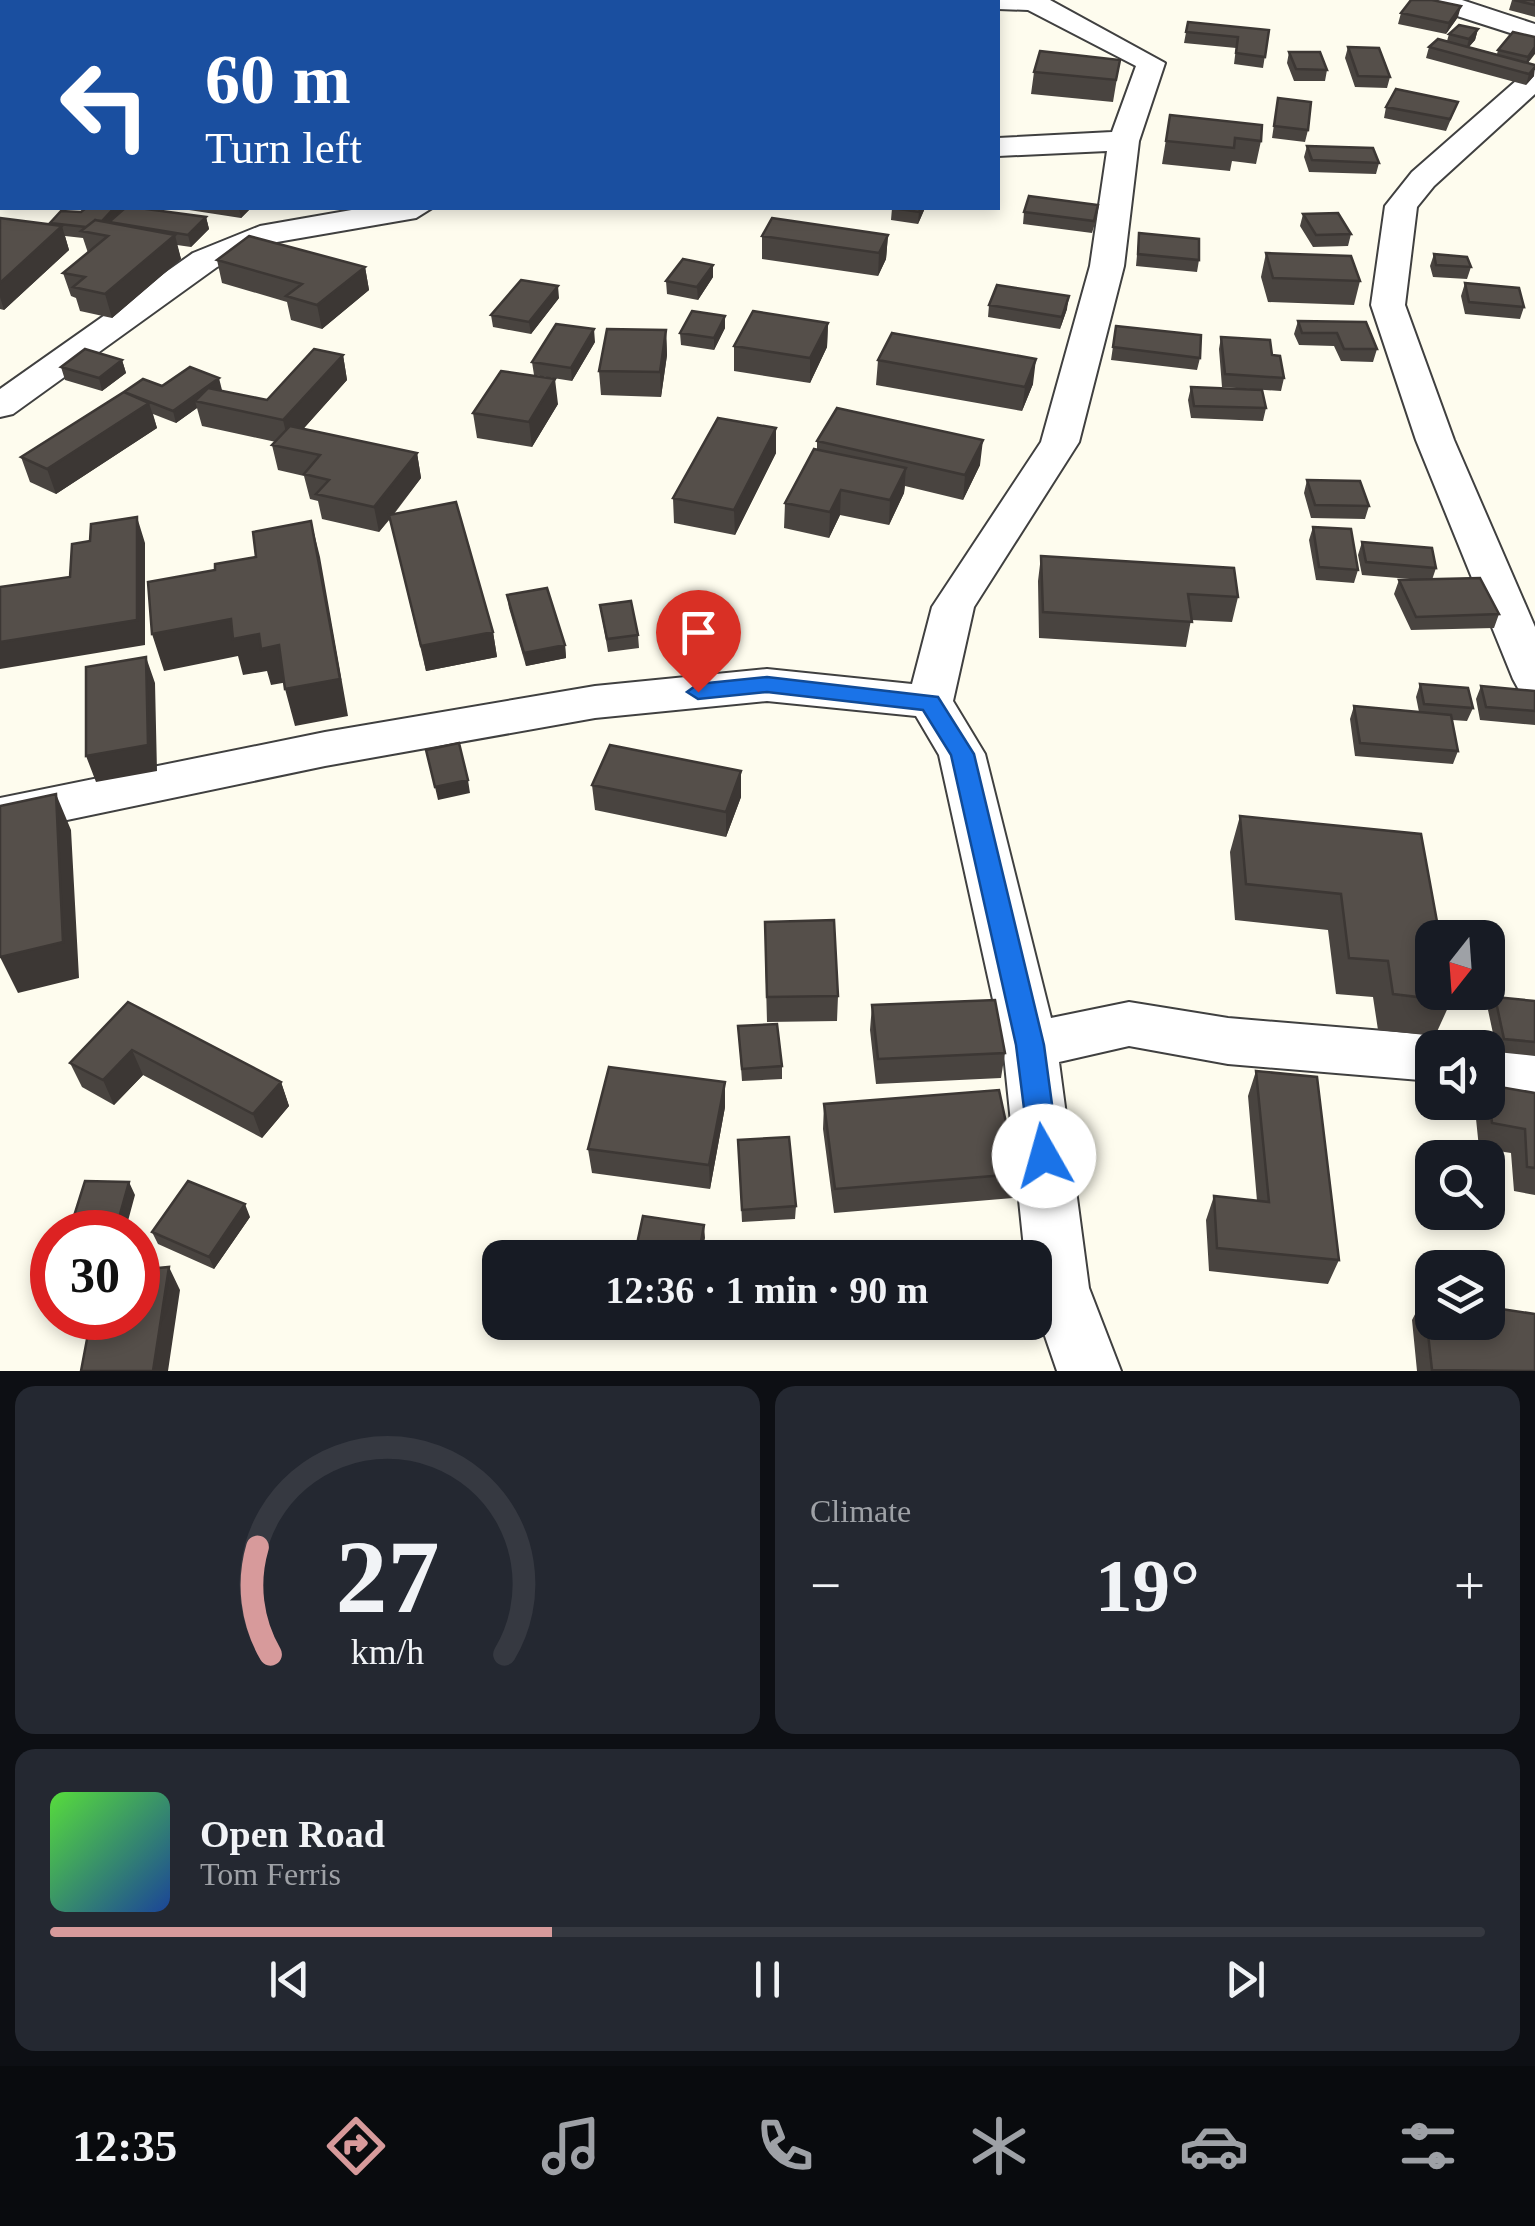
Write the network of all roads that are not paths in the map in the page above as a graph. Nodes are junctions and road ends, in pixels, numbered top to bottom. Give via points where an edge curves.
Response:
1 (1434, 0) edge
2 (1000, 1) edge
3 (1535, 33) edge
4 (1535, 79) edge
5 (1124, 141) junction
6 (1000, 147) edge
7 (406, 210) edge
8 (0, 406) edge
9 (1535, 680) edge
10 (930, 702) junction
11 (0, 816) edge
12 (1030, 1045) junction
13 (1415, 1057) edge
14 (1505, 1066) edge
15 (1535, 1070) edge
16 (1089, 1371) edge

1 - 3 street
2 - 5 street via 1032,2 1151,63
4 - 9 street via 1401,206 1388,305
5 - 6 street
5 - 10 street via 1107,266 1060,442 953,607
7 - 8 street via 239,242
10 - 11 street via 767,684 595,702
10 - 12 street via 962,754
12 - 13 street via 1128,1024 1228,1041
12 - 16 street via 1059,1288
14 - 15 street

